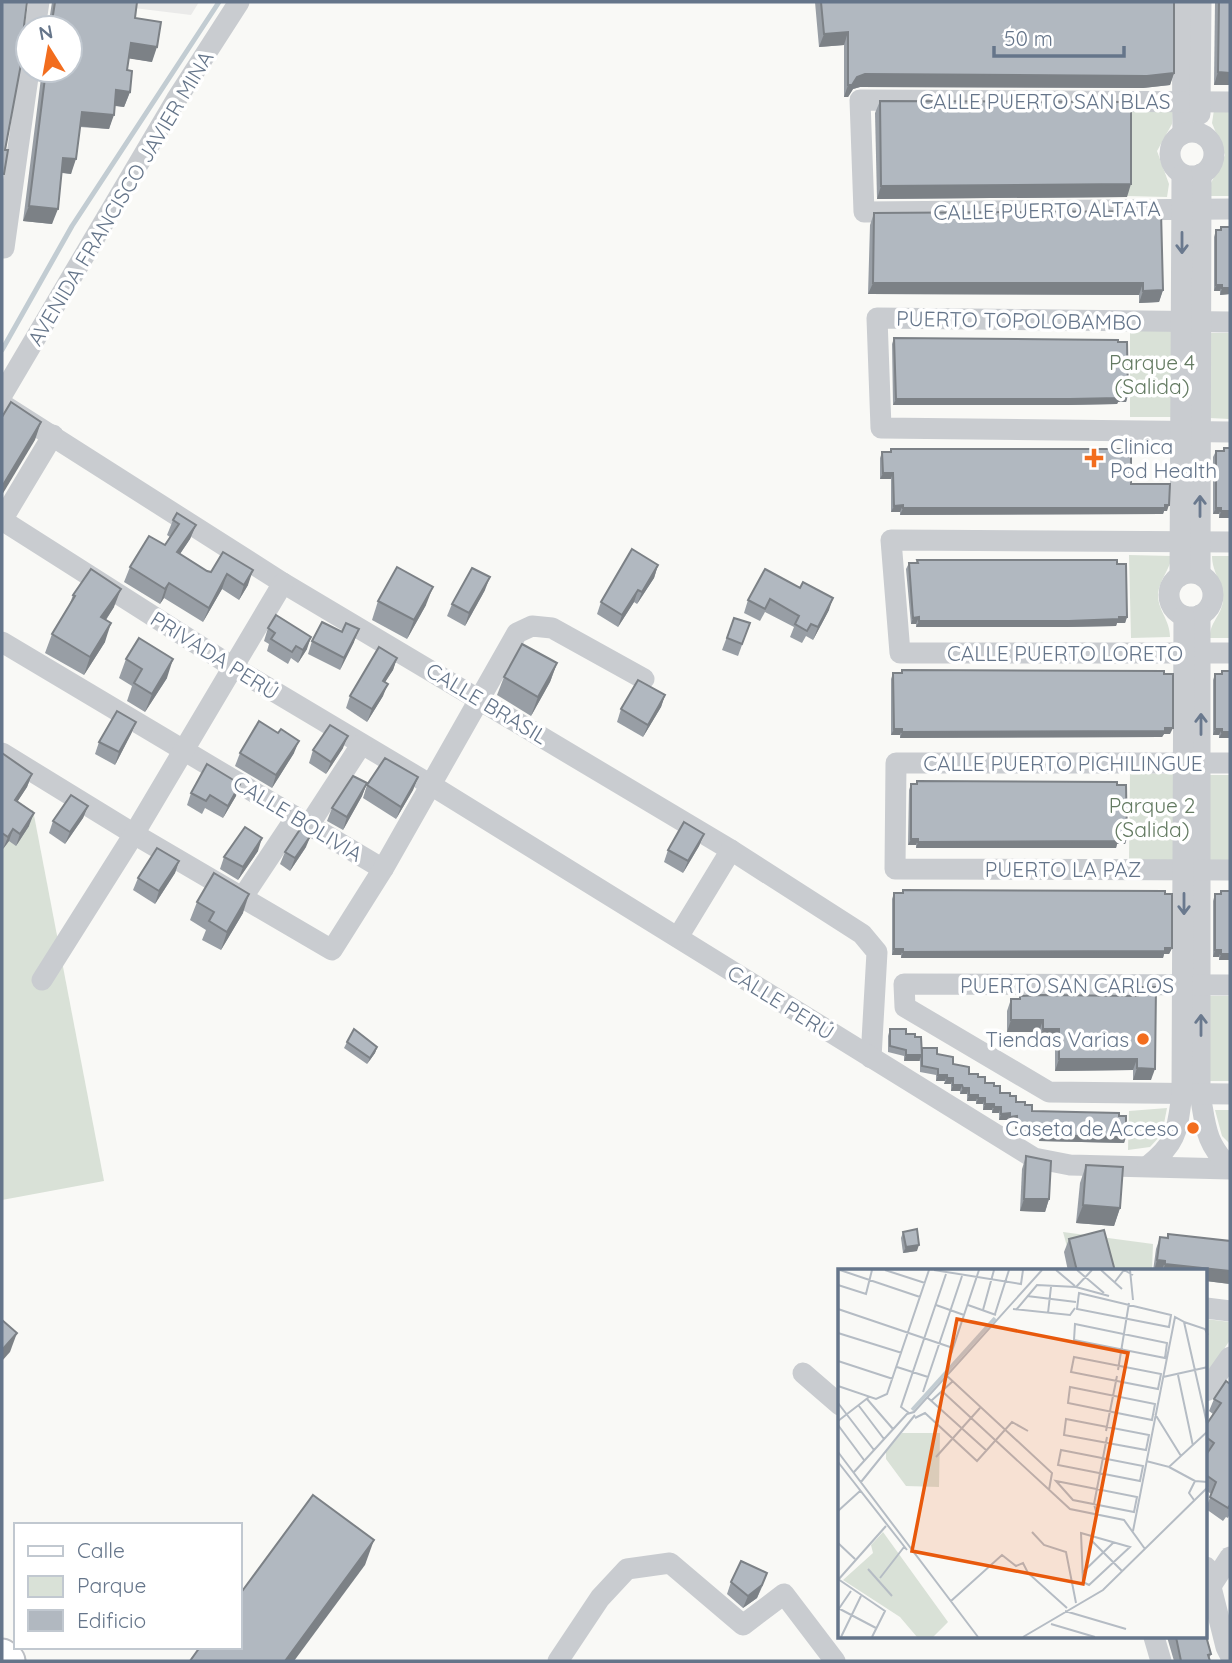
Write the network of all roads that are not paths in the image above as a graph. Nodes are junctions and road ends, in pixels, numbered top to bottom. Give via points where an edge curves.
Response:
1 (239, 2) edge
2 (1182, 2) edge
3 (1201, 2) edge
4 (27, 84) edge
5 (1191, 102) junction
6 (1230, 102) edge
7 (1192, 133) junction
8 (1192, 174) junction
9 (6, 201) edge
10 (1192, 209) junction
11 (1230, 209) edge
12 (864, 212) joint
13 (4, 248) dead end
14 (1191, 322) junction
15 (1230, 322) edge
16 (2, 395) edge
17 (2, 404) edge
18 (1190, 432) junction
19 (1230, 432) edge
20 (53, 435) junction
21 (2, 520) edge
22 (1190, 542) junction
23 (1230, 542) edge
24 (1190, 575) junction
25 (282, 583) junction
26 (1192, 615) junction
27 (2, 642) edge
28 (1192, 653) junction
29 (1230, 653) edge
30 (233, 667) junction
31 (644, 679) dead end
32 (480, 699) junction
33 (361, 745) junction
34 (183, 750) junction
35 (2, 752) edge
36 (1191, 763) junction
37 (1230, 763) edge
38 (431, 785) junction
39 (302, 821) junction
40 (134, 834) junction
41 (731, 850) junction
42 (383, 869) junction
43 (895, 869) joint
44 (1192, 870) junction
45 (1230, 870) edge
46 (242, 898) junction
47 (678, 937) junction
48 (42, 980) dead end
49 (1192, 985) junction
50 (1230, 985) edge
51 (871, 1058) junction
52 (1191, 1094) junction
53 (1230, 1094) edge
54 (1148, 1166) junction
55 (1230, 1169) edge
56 (1208, 1308) edge
57 (1230, 1311) edge
58 (1229, 1362) edge
59 (803, 1373) dead end
60 (1208, 1388) edge
61 (838, 1403) edge
62 (1230, 1557) edge
63 (1208, 1577) edge
64 (1154, 1638) edge
65 (1230, 1655) edge
66 (2, 1656) edge
67 (8, 1661) edge
68 (558, 1661) edge
69 (835, 1661) edge
70 (1161, 1661) edge

1 - 16 street, AVENIDA FRANCISCO JAVIER MINA
2 - 5 street
3 - 5 street
4 - 9 street
5 - 6 street, CALLE PUERTO SAN BLAS
5 - 7 street
5 - 12 street, CALLE PUERTO SAN BLAS via 860,100
7 - 8 street via 1210,142 1213,156 1211,163
7 - 8 street via 1173,143 1170,150 1172,165
8 - 10 street
9 - 13 street
10 - 11 street, CALLE PUERTO ALTATA
10 - 12 street, CALLE PUERTO ALTATA
10 - 14 street
14 - 15 street, PUERTO TOPOLOBAMBO
14 - 18 street
14 - 18 street, PUERTO TOPOLOBAMBO via 877,318 881,429
17 - 20 street, CALLE BRASIL
18 - 19 street
18 - 22 street
20 - 21 street
20 - 25 street, CALLE BRASIL
21 - 30 street, PRIVADA PERÚ
22 - 23 street
22 - 24 street
22 - 28 street, CALLE PUERTO LORETO via 891,540 900,653
24 - 26 street via 1172,584 1169,599 1172,606
24 - 26 street via 1210,583 1213,597 1211,604
25 - 30 street
25 - 32 street, CALLE BRASIL
26 - 28 street
27 - 34 street, CALLE BOLIVIA
28 - 29 street, CALLE PUERTO LORETO
28 - 36 street
30 - 33 street, PRIVADA PERÚ
30 - 34 street
31 - 32 street, CALLE BOLIVIA via 552,628 532,626 517,633
32 - 38 street, CALLE BOLIVIA
32 - 41 street, CALLE BRASIL
33 - 38 street, PRIVADA PERÚ
33 - 39 street
34 - 39 street, CALLE BOLIVIA
34 - 40 street
35 - 40 street
36 - 37 street, CALLE PUERTO PICHILINGUE
36 - 43 street, CALLE PUERTO PICHILINGUE via 896,763
36 - 44 street
38 - 42 street, CALLE BOLIVIA
38 - 47 street, CALLE PERÚ
39 - 42 street, CALLE BOLIVIA
39 - 46 street
40 - 46 street
40 - 48 street
41 - 47 street
41 - 51 street, CALLE BRASIL via 862,934 877,952
42 - 46 street via 332,950
43 - 44 street, PUERTO LA PAZ
44 - 45 street, PUERTO LA PAZ
44 - 49 street
47 - 51 street, CALLE PERÚ
49 - 50 street, PUERTO SAN CARLOS
49 - 52 street
49 - 52 street, PUERTO SAN CARLOS via 904,985 905,1007 1049,1092
51 - 54 street, CALLE PERÚ via 1034,1158 1070,1165
52 - 53 street
52 - 54 street via 1167,1151
52 - 55 street via 1214,1151
54 - 55 street, CALLE PERÚ
56 - 57 street
58 - 60 street
59 - 61 street
62 - 63 street
63 - 65 street
64 - 70 street
66 - 67 main road
68 - 69 street via 600,1598 627,1569 670,1563 743,1625 784,1594

